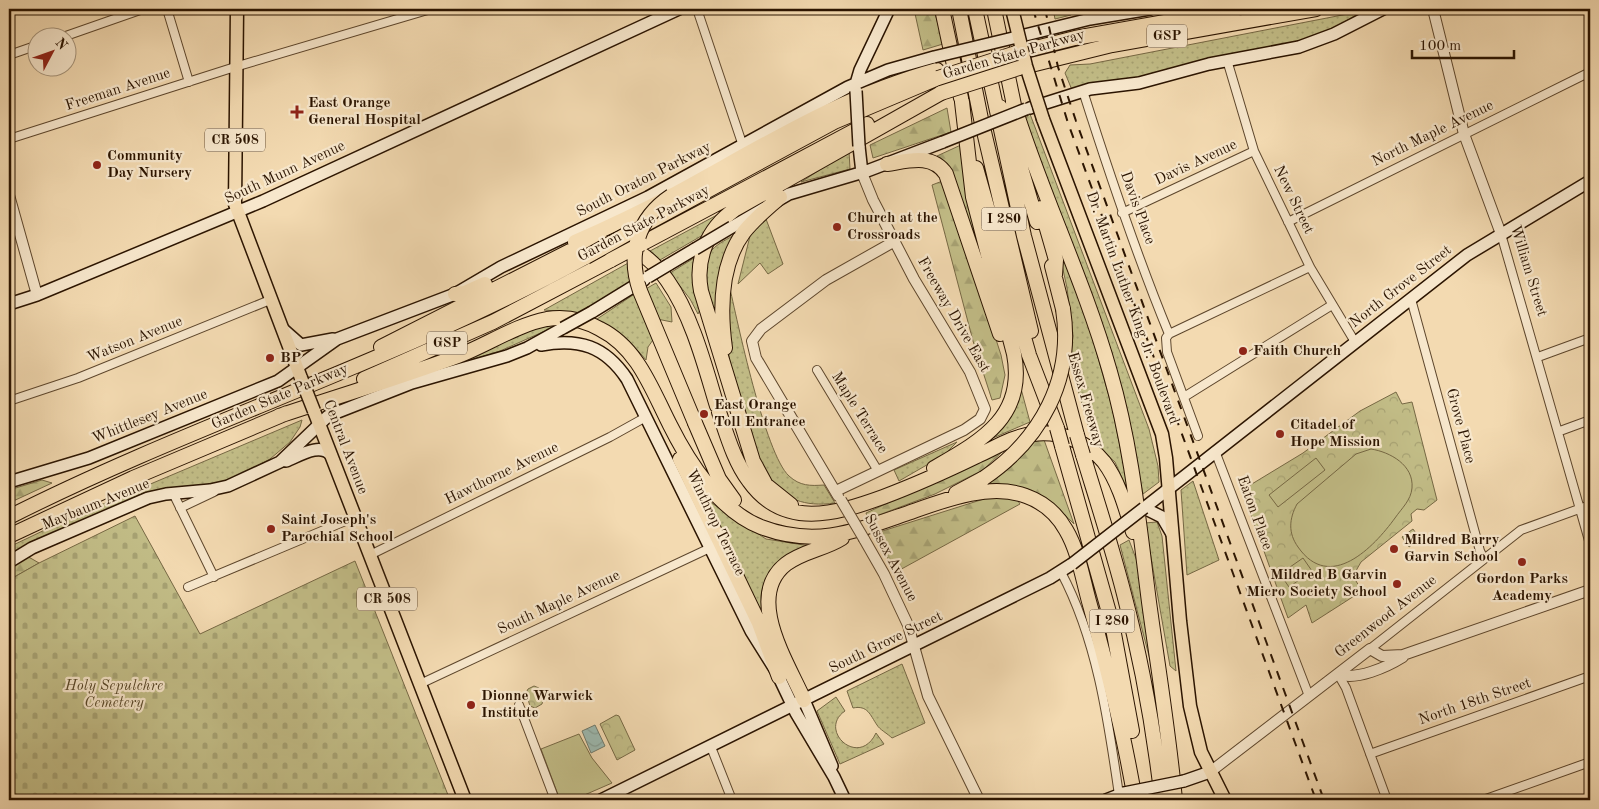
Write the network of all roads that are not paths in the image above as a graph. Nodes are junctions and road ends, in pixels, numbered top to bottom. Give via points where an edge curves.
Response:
1 (143, 9) edge
2 (167, 9) edge
3 (237, 9) edge
4 (431, 9) edge
5 (679, 9) edge
6 (697, 9) edge
7 (888, 9) edge
8 (942, 9) edge
9 (958, 9) edge
10 (975, 9) edge
11 (994, 9) edge
12 (1012, 9) edge
13 (1150, 9) edge
14 (1238, 9) edge
15 (1316, 9) edge
16 (1383, 9) edge
17 (1433, 9) edge
18 (78, 32) edge
19 (28, 48) edge
20 (9, 55) edge
21 (1227, 60) junction
22 (235, 67) junction
23 (936, 68) junction
24 (1590, 72) edge
25 (189, 82) junction
26 (856, 87) junction
27 (991, 91) junction
28 (1084, 91) junction
29 (941, 93) junction
30 (962, 102) junction
31 (1013, 102) junction
32 (1464, 134) junction
33 (9, 139) edge
34 (743, 146) junction
35 (1254, 151) junction
36 (887, 164) junction
37 (862, 173) junction
38 (1590, 181) edge
39 (9, 196) edge
40 (671, 196) junction
41 (780, 197) junction
42 (237, 213) junction
43 (1122, 213) junction
44 (1288, 222) junction
45 (1501, 234) junction
46 (895, 242) junction
47 (1310, 266) junction
48 (1055, 275) junction
49 (454, 294) junction
50 (37, 295) junction
51 (1411, 299) junction
52 (270, 300) junction
53 (9, 304) edge
54 (1332, 305) junction
55 (281, 326) junction
56 (1169, 334) junction
57 (1590, 338) edge
58 (337, 339) junction
59 (1354, 342) junction
60 (527, 348) junction
61 (1538, 357) junction
62 (816, 370) dead end
63 (299, 373) junction
64 (287, 395) junction
65 (1184, 397) junction
66 (9, 401) edge
67 (738, 410) junction
68 (279, 416) junction
69 (316, 417) junction
70 (646, 417) junction
71 (1590, 420) edge
72 (670, 425) junction
73 (1057, 428) junction
74 (1560, 431) junction
75 (1198, 436) dead end
76 (971, 445) junction
77 (1215, 452) junction
78 (331, 455) junction
79 (273, 466) junction
80 (878, 471) junction
81 (9, 482) edge
82 (228, 486) junction
83 (1169, 488) junction
84 (174, 492) junction
85 (838, 496) junction
86 (879, 498) junction
87 (930, 505) junction
88 (1590, 505) edge
89 (180, 508) junction
90 (1144, 508) junction
91 (1581, 508) junction
92 (813, 514) junction
93 (9, 517) edge
94 (355, 517) junction
95 (772, 530) junction
96 (849, 534) junction
97 (9, 536) edge
98 (1173, 536) junction
99 (1590, 544) edge
100 (710, 548) junction
101 (370, 555) junction
102 (1484, 559) junction
103 (9, 562) edge
104 (1061, 572) junction
105 (214, 576) junction
106 (188, 587) dead end
107 (1590, 590) edge
108 (1150, 604) junction
109 (915, 645) junction
110 (1370, 649) junction
111 (1410, 653) junction
112 (1338, 674) junction
113 (1590, 676) edge
114 (779, 678) junction
115 (420, 684) junction
116 (1309, 696) junction
117 (798, 703) junction
118 (519, 705) dead end
119 (711, 747) junction
120 (1370, 754) junction
121 (1590, 762) edge
122 (1210, 772) junction
123 (1126, 796) edge
124 (465, 800) edge
125 (555, 800) edge
126 (601, 800) edge
127 (732, 800) edge
128 (845, 800) edge
129 (979, 800) edge
130 (1106, 800) edge
131 (1140, 800) edge
132 (1162, 800) edge
133 (1175, 800) edge
134 (1225, 800) edge
135 (1387, 800) edge
136 (1483, 800) edge

1 - 18 street
2 - 25 street
3 - 22 main road, Central Avenue / CR 508
4 - 22 street, Freeman Avenue
5 - 42 main road, South Munn Avenue
6 - 34 street
7 - 26 main road, Freeway Drive East via 860,70
8 - 30 highway
9 - 73 highway, I 280 via 1006,228
10 - 27 highway, Essex Freeway / I 280
11 - 31 highway
12 - 83 main road, Dr. Martin Luther King Jr. Boulevard, bridge via 1043,119 1156,416 1165,447
13 - 23 main road, South Oraton Parkway, bridge via 1080,21 1013,38
14 - 23 highway, Garden State Parkway / GSP, bridge via 1075,38
15 - 29 highway, Garden State Parkway / GSP, bridge via 1112,45 1019,68
16 - 21 main road via 1310,44 1274,54
17 - 32 street, William Street
19 - 20 street
21 - 28 main road via 1139,83
21 - 35 street, New Street
22 - 25 street, Freeman Avenue
22 - 42 main road, Central Avenue / CR 508
23 - 26 main road, South Oraton Parkway via 895,68
23 - 40 highway via 838,105
23 - 64 highway, Garden State Parkway / GSP, bridge via 586,258 450,326
24 - 32 street, North Maple Avenue
25 - 33 street, Freeman Avenue
26 - 34 main road, South Oraton Parkway
26 - 37 main road, Freeway Drive East, bridge
27 - 48 highway via 1007,120
27 - 132 highway, Essex Freeway / I 280, bridge via 1036,283 1137,647
28 - 36 main road, bridge via 1026,109
28 - 43 street, Davis Place
29 - 67 highway via 738,208 709,237 701,258 700,286
29 - 68 highway, Garden State Parkway / GSP, bridge via 838,139 472,332
30 - 73 highway via 979,180 1029,355
30 - 76 highway via 972,197 1016,372 1013,396 1004,416 990,432
31 - 48 highway via 1056,260
31 - 108 highway via 1114,386 1132,467
32 - 44 street, North Maple Avenue
32 - 45 street, William Street
34 - 49 main road, South Oraton Parkway
35 - 43 street, Davis Avenue
35 - 44 street, New Street
36 - 37 main road
36 - 76 highway via 928,160 946,174 1003,342 1009,372 1005,400 990,427
37 - 41 main road
37 - 46 street, Freeway Drive East
38 - 45 main road, North Grove Street
39 - 50 street
40 - 49 highway, bridge via 465,293
40 - 95 highway, bridge via 654,210 642,227 636,245 634,268 640,290 716,473 727,492
41 - 60 main road, bridge
41 - 67 highway via 744,232 726,276 724,342
42 - 50 main road, South Munn Avenue
42 - 52 main road, Central Avenue / CR 508
43 - 56 street, Davis Place
44 - 47 street, New Street
45 - 51 main road, North Grove Street via 1467,255
45 - 61 street, William Street
46 - 80 street, Freeway Drive East via 970,372 984,403 984,411 980,419 964,430
46 - 85 street, Sussex Avenue via 826,280 761,329 752,341 756,358
47 - 54 street, New Street
47 - 56 street
48 - 87 highway, bridge via 1066,332 1064,357 1051,404 1039,426 1007,462 984,478
49 - 58 main road, South Oraton Parkway
50 - 53 main road, South Munn Avenue
51 - 59 main road, North Grove Street
51 - 102 street, Grove Place
52 - 55 main road, Central Avenue / CR 508
52 - 66 street, Watson Avenue via 78,378
54 - 59 street, New Street
54 - 65 street
55 - 58 main road via 301,345 327,338
55 - 63 main road, Central Avenue / CR 508
56 - 65 street via 1166,338 1167,352
57 - 61 street
58 - 63 main road, South Oraton Parkway
59 - 77 main road, North Grove Street
60 - 69 main road via 412,383 331,415
60 - 70 main road, Winthrop Terrace via 570,342 595,349 624,375
61 - 74 street, William Street
62 - 80 street, Maple Terrace
63 - 69 main road, Central Avenue / CR 508, bridge
63 - 81 main road, Whittlesey Avenue via 82,460
64 - 92 highway via 570,251 591,244 606,244 637,252 670,283 690,321 737,461 753,486 778,506
64 - 93 highway, Garden State Parkway / GSP
65 - 75 street
67 - 92 highway via 760,476 785,501
68 - 72 highway via 456,357 532,324 549,319 568,319 604,331 629,351 642,369
68 - 97 highway, Garden State Parkway / GSP via 133,478
69 - 78 main road, Central Avenue / CR 508
69 - 79 main road via 290,454
70 - 100 main road, Winthrop Terrace
70 - 101 street, Hawthorne Avenue
71 - 74 street
72 - 95 highway via 692,464 712,488 747,518
72 - 114 highway via 671,440 759,623
73 - 131 highway, I 280, bridge via 1116,640
74 - 91 street, William Street
76 - 86 highway
77 - 83 main road, North Grove Street
77 - 116 street, Eaton Place
78 - 79 main road via 318,449
78 - 94 main road, Central Avenue / CR 508
79 - 82 main road, Maybaum Avenue
80 - 85 street
82 - 84 main road, Maybaum Avenue
82 - 89 street
83 - 90 main road, South Grove Street
83 - 98 main road, Dr. Martin Luther King Jr. Boulevard
84 - 89 street
84 - 103 main road, Maybaum Avenue via 141,501 39,545
85 - 109 street, Sussex Avenue, bridge via 884,574
86 - 92 highway via 839,512
86 - 108 highway via 1023,436 1046,433 1073,439 1096,454 1113,477 1133,531
87 - 96 highway
87 - 123 highway via 985,492 1009,492 1039,502 1062,524 1074,549 1112,682 1123,732
88 - 91 street, Greenwood Avenue
89 - 105 street
90 - 98 main road via 1162,517
90 - 104 main road, South Grove Street, bridge
91 - 99 street, William Street
91 - 102 street, Greenwood Avenue via 1524,528
94 - 101 main road, Central Avenue / CR 508
94 - 105 street
95 - 96 highway via 800,537
96 - 117 highway via 788,562 769,591 767,606 771,622
98 - 122 main road, Dr. Martin Luther King Jr. Boulevard via 1189,700 1198,742
100 - 114 main road, Winthrop Terrace via 751,631
100 - 115 street, South Maple Avenue
101 - 115 main road, Central Avenue / CR 508
102 - 110 street, Greenwood Avenue
104 - 109 main road, South Grove Street
104 - 123 street via 1086,628
105 - 106 street
107 - 111 street
108 - 133 highway via 1166,708
109 - 117 main road, South Grove Street
109 - 129 street, Sussex Avenue via 928,696
110 - 111 street via 1382,656
110 - 112 street, Greenwood Avenue
111 - 112 street via 1392,663 1355,675
112 - 116 street, Greenwood Avenue
112 - 120 street
113 - 120 street, North 18th Street
114 - 117 main road, Winthrop Terrace
115 - 124 main road, Central Avenue / CR 508
116 - 122 street, Greenwood Avenue
117 - 119 main road, South Grove Street
117 - 128 main road, Winthrop Terrace via 826,750
118 - 125 street
119 - 126 main road, South Grove Street
119 - 127 street
120 - 135 street
121 - 136 street
122 - 123 main road, bridge
122 - 134 main road, Dr. Martin Luther King Jr. Boulevard
123 - 130 main road

